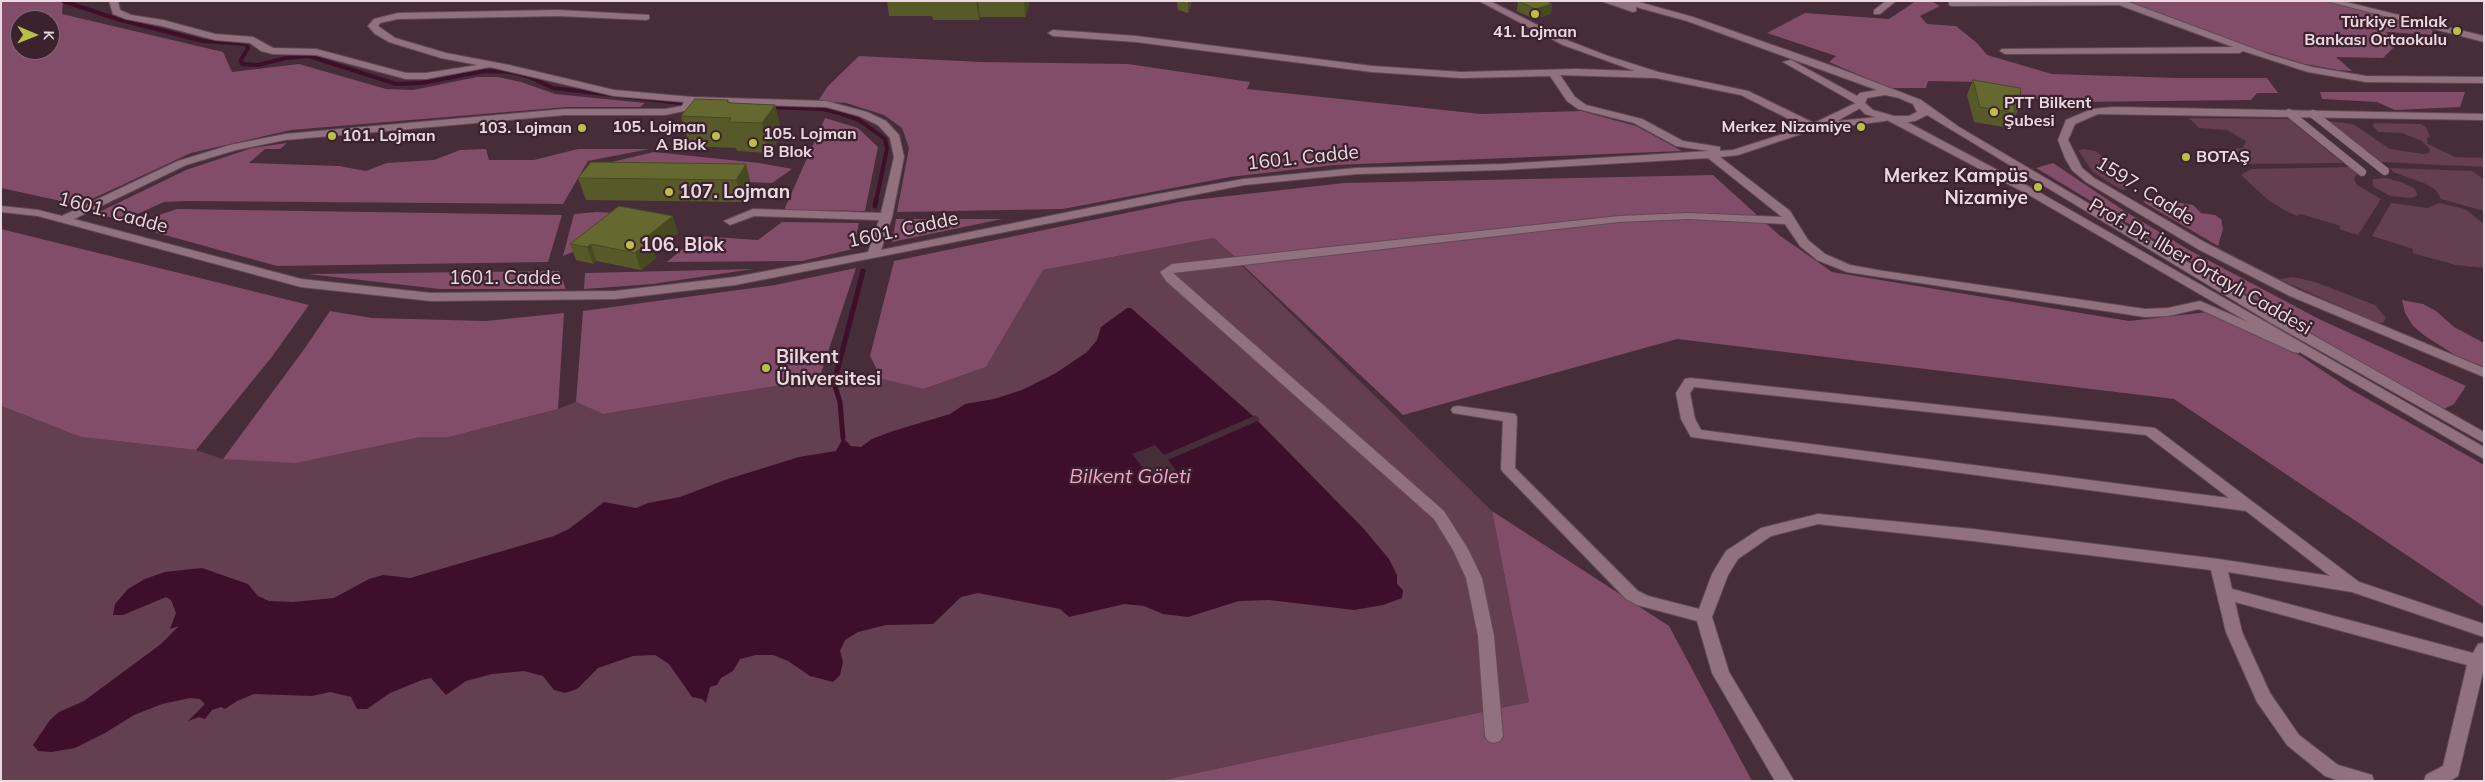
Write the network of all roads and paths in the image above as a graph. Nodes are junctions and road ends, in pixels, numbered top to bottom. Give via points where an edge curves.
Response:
1 (113, 1) edge
2 (1483, 1) edge
3 (1605, 1) edge
4 (1624, 1) edge
5 (1892, 1) edge
6 (2330, 1) edge
7 (2118, 2) edge
8 (1952, 3) dead end
9 (1877, 12) dead end
10 (646, 17) dead end
11 (1053, 33) dead end
12 (2484, 39) edge
13 (2248, 50) junction
14 (2005, 51) dead end
15 (500, 66) junction
16 (1553, 73) junction
17 (1656, 75) junction
18 (2479, 80) edge
19 (2484, 87) edge
20 (1893, 93) junction
21 (1860, 102) junction
22 (689, 103) junction
23 (1921, 106) junction
24 (2289, 113) junction
25 (2313, 114) junction
26 (2484, 117) edge
27 (1889, 119) junction
28 (1814, 127) junction
29 (1734, 153) junction
30 (1712, 156) junction
31 (2386, 167) dead end
32 (2354, 168) dead end
33 (2028, 172) junction
34 (2008, 180) junction
35 (1, 209) edge
36 (2091, 210) junction
37 (2073, 216) junction
38 (886, 217) junction
39 (64, 220) junction
40 (730, 221) dead end
41 (1789, 222) junction
42 (873, 254) junction
43 (2327, 362) junction
44 (2484, 373) edge
45 (1458, 410) dead end
46 (2484, 438) edge
47 (2484, 454) edge
48 (2250, 506) junction
49 (2218, 566) junction
50 (2353, 586) junction
51 (2224, 593) junction
52 (1704, 617) junction
53 (2484, 631) edge
54 (2481, 655) edge
55 (1494, 736) dead end
56 (1786, 781) edge
57 (2365, 781) edge
58 (2433, 781) edge

1 - 15 street via 116,12 129,17 215,37 253,40 264,49 273,51 316,52 406,76
2 - 17 street via 1566,43
3 - 21 street, Prof. Dr. İlber Ortaylı Caddesi via 1672,20 1796,64
4 - 20 street, Prof. Dr. İlber Ortaylı Caddesi via 1698,22
5 - 9 street
6 - 12 street
7 - 8 street
7 - 13 street
10 - 15 street via 559,13 398,16 377,21 373,26 378,32 401,42 444,56
11 - 16 street via 1136,38 1372,69 1461,75
13 - 14 street
13 - 18 street via 2311,70 2366,79
15 - 22 street via 614,93
16 - 17 street
16 - 29 street via 1571,99 1582,107 1638,121 1680,144
17 - 28 street via 1744,93
18 - 19 street
20 - 21 street, Prof. Dr. İlber Ortaylı Caddesi via 1870,93 1864,95
20 - 23 street, Prof. Dr. İlber Ortaylı Caddesi via 1910,98
21 - 27 street, Prof. Dr. İlber Ortaylı Caddesi via 1869,112
21 - 28 street, 1601. Cadde via 1840,116
22 - 38 street via 826,104 846,108 882,123 895,137 899,157
22 - 39 street via 665,112 566,112 285,137 234,147 182,163
23 - 27 street via 1923,110 1918,117
23 - 33 street, Prof. Dr. İlber Ortaylı Caddesi
24 - 25 street, 1597. Cadde
24 - 32 street
24 - 44 street, 1597. Cadde via 2096,111 2070,122 2063,140 2070,158 2090,180 2202,246 2294,293
25 - 26 street, 1597. Cadde
25 - 31 street
27 - 28 street, 1601. Cadde
27 - 34 street, Prof. Dr. İlber Ortaylı Caddesi
28 - 29 street, 1601. Cadde
29 - 30 street, 1601. Cadde
30 - 41 street via 1786,212
30 - 42 street, 1601. Cadde via 1356,171 1244,182
33 - 34 street
33 - 36 street, Prof. Dr. İlber Ortaylı Caddesi
34 - 37 street, Prof. Dr. İlber Ortaylı Caddesi
35 - 39 street, 1601. Cadde
36 - 37 street
36 - 46 street, Prof. Dr. İlber Ortaylı Caddesi via 2308,339
37 - 43 street, Prof. Dr. İlber Ortaylı Caddesi
38 - 40 street via 753,212
38 - 42 street
39 - 42 street, 1601. Cadde via 301,283 431,298 615,295 735,281
41 - 43 street via 1804,243 1821,257 1847,268 2145,313 2200,305
41 - 55 street via 1688,216 1619,219 1172,268 1166,272 1439,515 1474,578 1486,636
43 - 47 street, Prof. Dr. İlber Ortaylı Caddesi
45 - 52 street via 1510,417 1508,469 1632,595 1643,601
48 - 48 street via 2150,431 1690,382 1683,394 1688,418 1696,434
48 - 50 street
49 - 50 street
49 - 51 street
49 - 52 street via 1818,519 1766,532 1732,555 1720,574
50 - 53 street
51 - 54 street
51 - 57 street via 2234,632 2263,697 2292,740 2332,771
52 - 56 street via 1721,673
54 - 58 street via 2451,771

